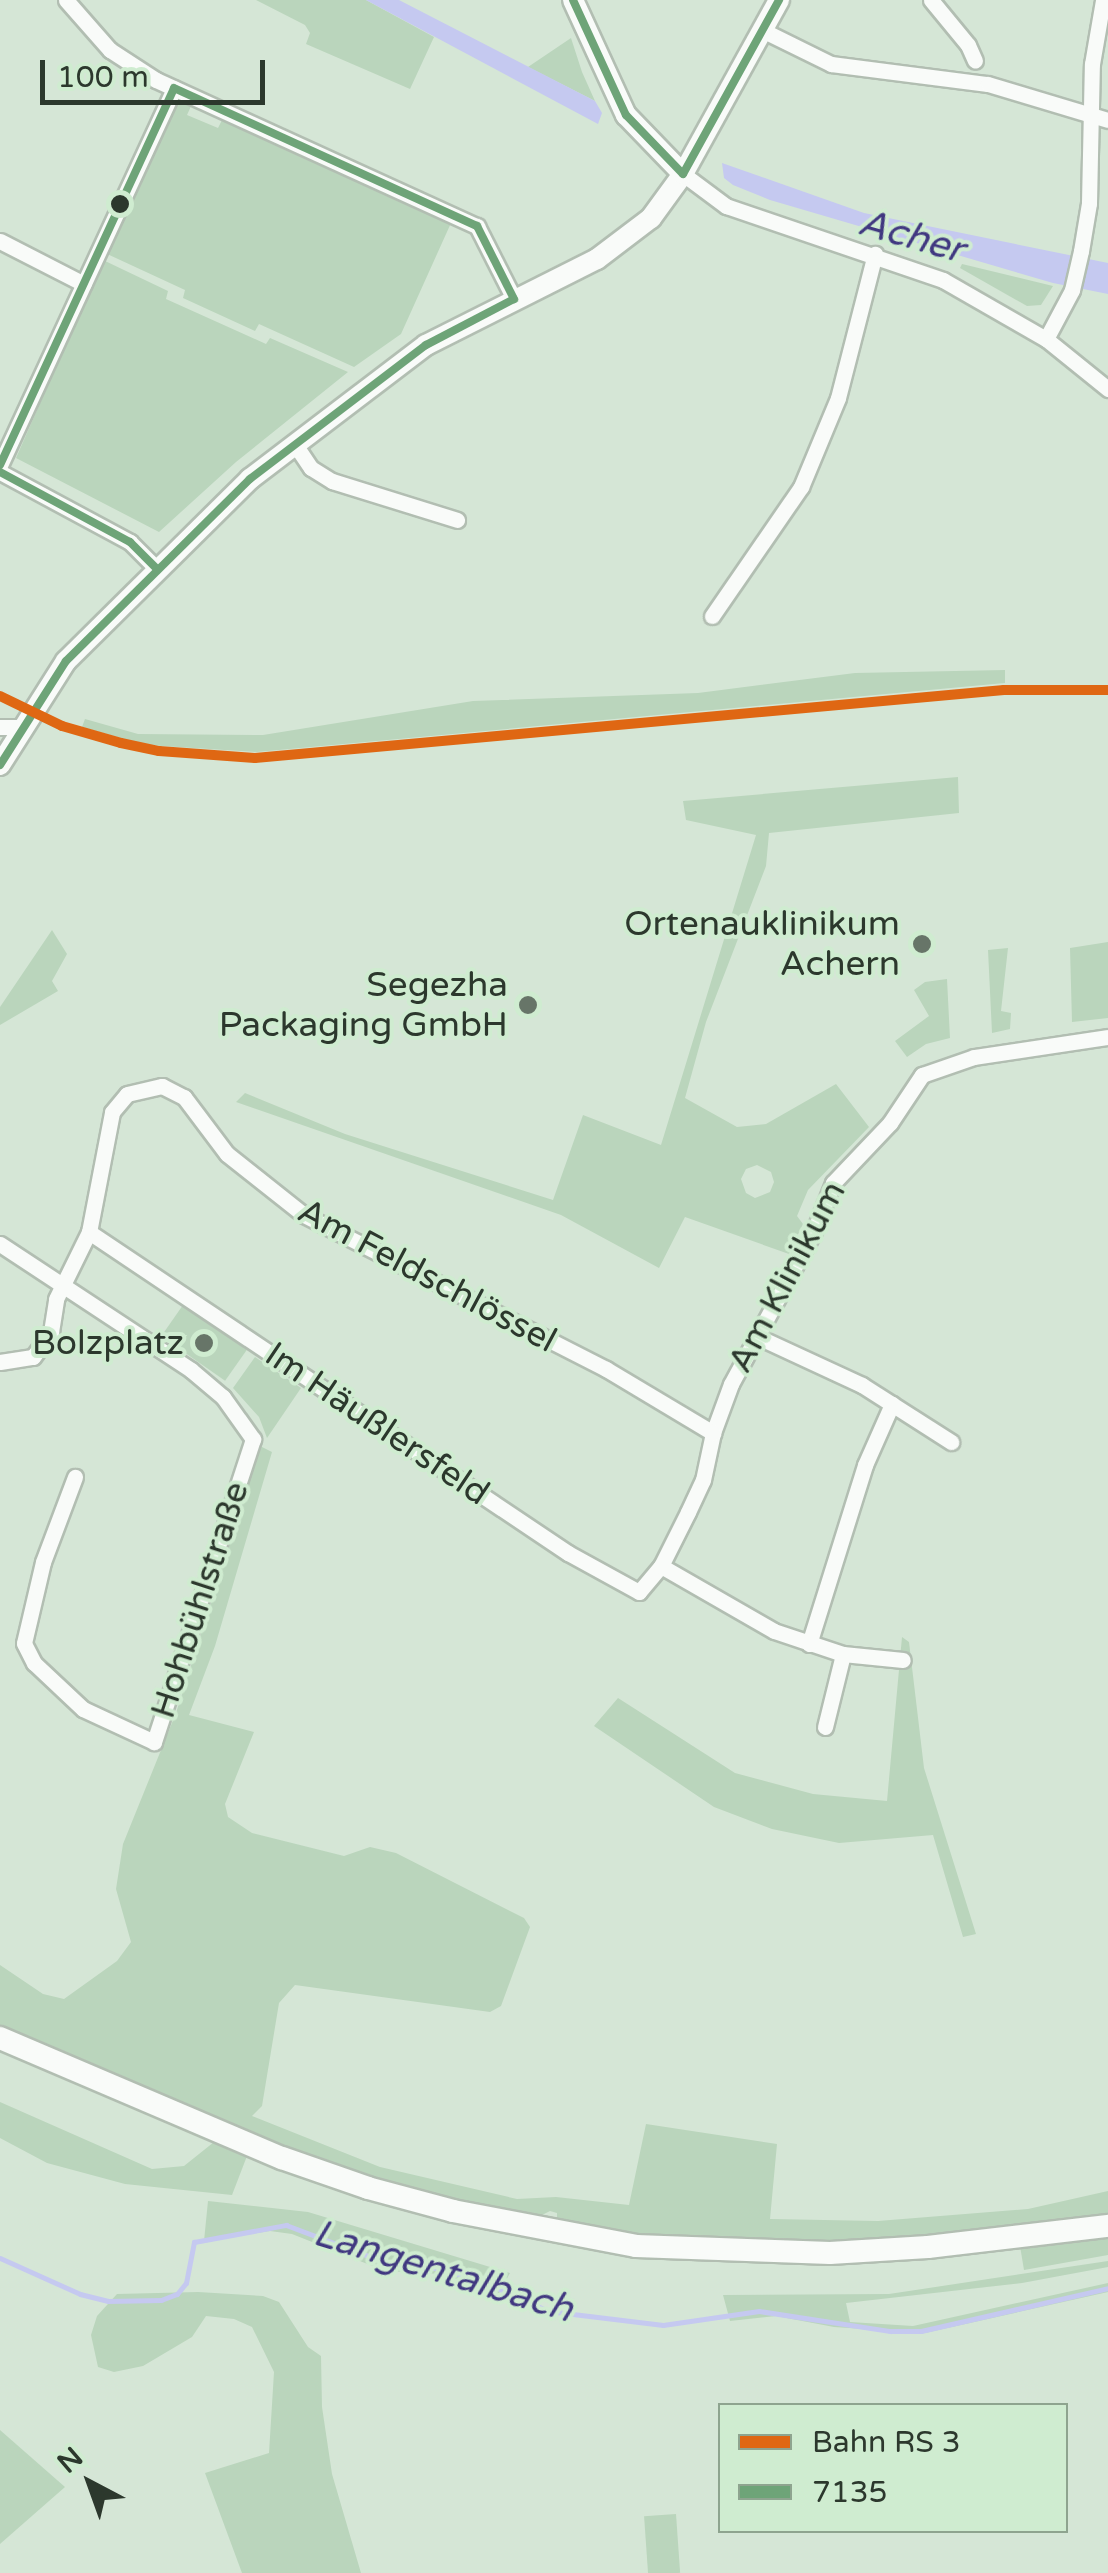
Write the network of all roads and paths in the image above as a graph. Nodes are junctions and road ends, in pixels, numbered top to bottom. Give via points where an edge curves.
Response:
1 (66, 0) edge
2 (573, 0) edge
3 (779, 0) edge
4 (931, 0) edge
5 (1103, 0) edge
6 (764, 31) junction
7 (975, 61) junction
8 (963, 79) junction
9 (988, 84) junction
10 (174, 88) junction
11 (1088, 116) junction
12 (1108, 120) edge
13 (684, 174) junction
14 (0, 241) edge
15 (875, 254) junction
16 (84, 284) junction
17 (514, 299) junction
18 (1046, 339) junction
19 (1108, 389) edge
20 (294, 443) junction
21 (0, 469) edge
22 (458, 520) dead end
23 (157, 569) junction
24 (712, 616) dead end
25 (11, 727) edge
26 (0, 765) edge
27 (1108, 1037) edge
28 (88, 1232) junction
29 (0, 1244) edge
30 (67, 1284) junction
31 (756, 1336) junction
32 (0, 1362) edge
33 (892, 1404) junction
34 (713, 1433) junction
35 (951, 1442) dead end
36 (76, 1476) dead end
37 (661, 1566) junction
38 (809, 1644) junction
39 (843, 1654) junction
40 (903, 1660) dead end
41 (824, 1728) dead end
42 (0, 2038) edge
43 (1108, 2226) edge

1 - 10 street via 110,50
2 - 13 street via 626,114
3 - 6 street
4 - 7 street
5 - 11 street
6 - 8 street via 830,64
6 - 13 street
7 - 8 street
7 - 9 street via 988,71
8 - 9 street
9 - 11 street
10 - 16 street
10 - 17 street via 477,226
11 - 12 street
11 - 18 street via 1082,252 1072,290
13 - 15 street via 726,206
13 - 17 street via 636,233
14 - 16 street
15 - 18 street via 943,280
15 - 24 street via 838,398 801,487
16 - 21 street
17 - 20 street via 426,345
18 - 19 street
20 - 22 street via 311,468 332,481
20 - 23 street
21 - 23 street via 130,542
23 - 25 street
25 - 26 street
27 - 31 street, Am Klinikum via 974,1057 922,1075 890,1124 833,1183 814,1232
28 - 30 street, Am Feldschlössel
28 - 34 street, Am Feldschlössel via 112,1112 127,1094 162,1086 184,1097 226,1154 304,1215 606,1369
28 - 37 street, Im Häußlersfeld via 622,1586 639,1592
29 - 30 street, Hohbühlstraße
30 - 32 street, Am Feldschlössel via 33,1357
30 - 36 street, Hohbühlstraße via 212,1388 253,1439 154,1742 83,1708 34,1663 24,1643 43,1562
31 - 33 street
31 - 34 street, Am Klinikum
33 - 35 street
33 - 38 street via 865,1465
34 - 37 street, Am Klinikum via 703,1480
37 - 38 street via 742,1615
38 - 39 street
39 - 40 street
39 - 41 street
42 - 43 main road via 368,2188 636,2246 830,2253

